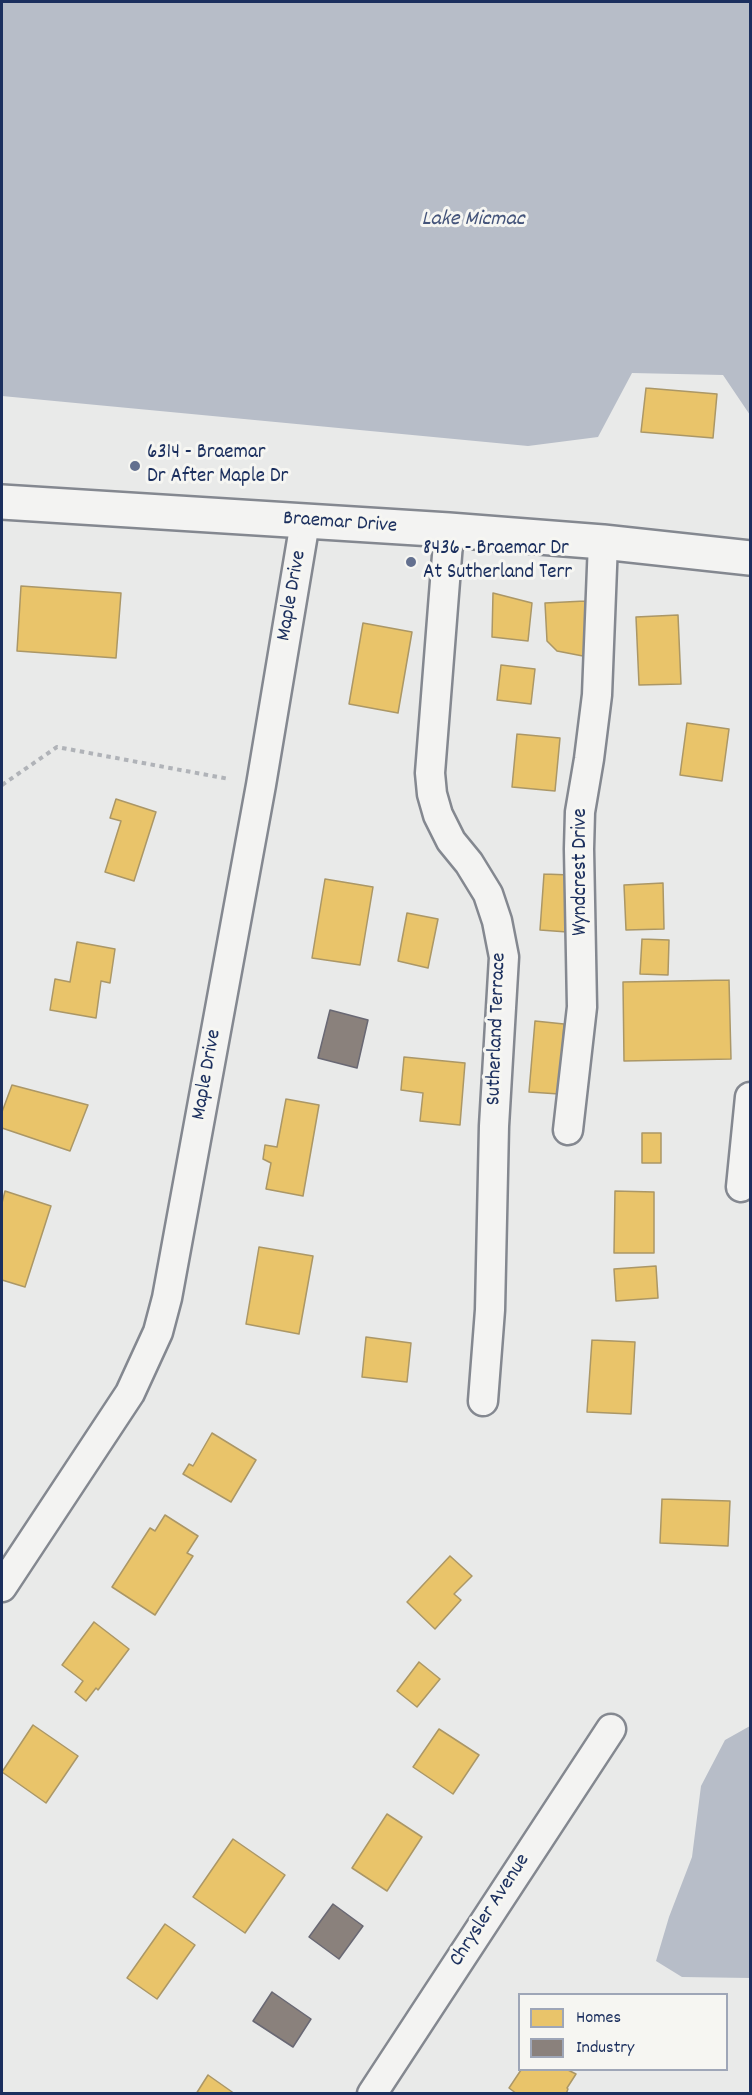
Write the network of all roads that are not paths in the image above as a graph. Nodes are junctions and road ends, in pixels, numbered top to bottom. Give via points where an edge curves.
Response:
1 (2, 502) edge
2 (305, 522) junction
3 (448, 530) junction
4 (603, 542) junction
5 (750, 558) edge
6 (750, 1097) edge
7 (568, 1130) dead end
8 (741, 1187) dead end
9 (483, 1401) dead end
10 (2, 1587) edge
11 (611, 1729) dead end
12 (372, 2094) edge

1 - 2 main road, Braemar Drive
2 - 3 main road, Braemar Drive
2 - 10 street, Maple Drive via 261,785 158,1332 130,1394
3 - 4 main road, Braemar Drive
3 - 9 street, Sutherland Terrace via 430,773 432,794 451,841 488,894 504,957
4 - 5 main road, Braemar Drive
4 - 7 street, Wyndcrest Drive via 597,695 580,822 582,1007
6 - 8 street
11 - 12 street, Chrysler Avenue

